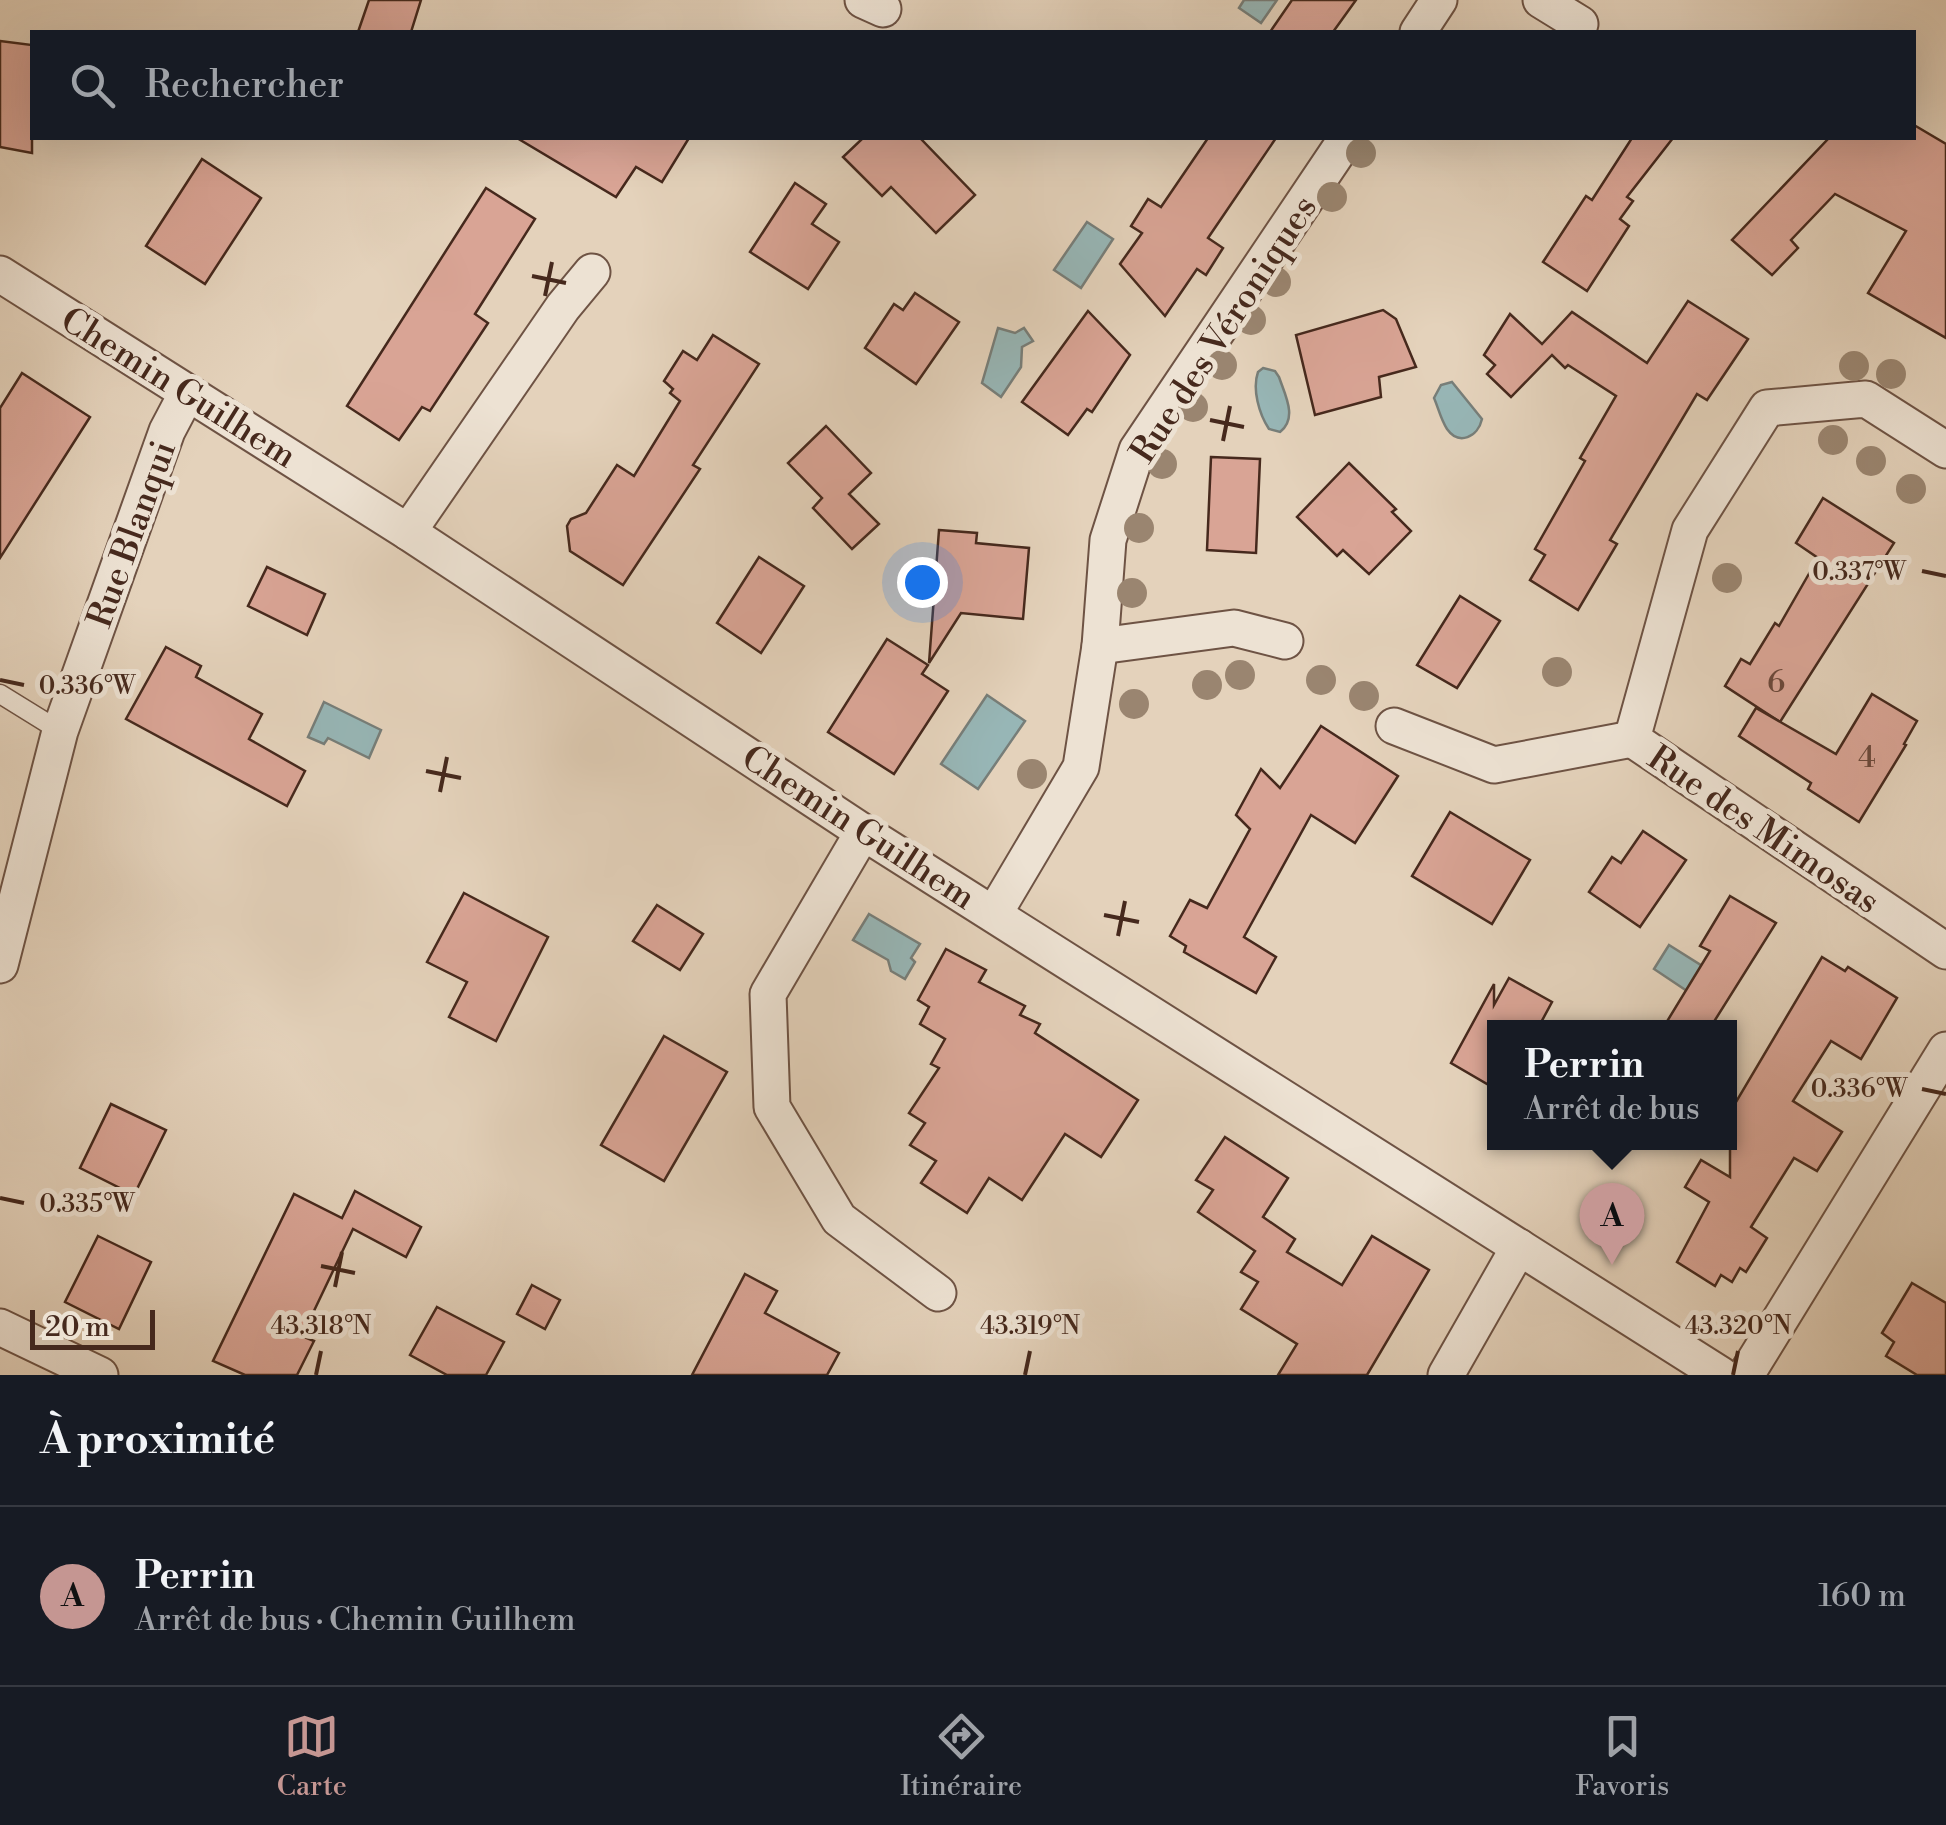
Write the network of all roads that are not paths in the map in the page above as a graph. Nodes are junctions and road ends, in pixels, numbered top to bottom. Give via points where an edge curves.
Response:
1 (1439, 0) edge
2 (1541, 0) edge
3 (1419, 30) edge
4 (1576, 30) edge
5 (1347, 140) edge
6 (592, 272) dead end
7 (0, 274) edge
8 (187, 393) junction
9 (1946, 450) edge
10 (408, 532) junction
11 (1286, 641) dead end
12 (1100, 646) junction
13 (0, 694) edge
14 (1394, 726) dead end
15 (60, 731) junction
16 (1632, 739) junction
17 (863, 832) junction
18 (994, 914) junction
19 (1946, 952) edge
20 (0, 966) edge
21 (1946, 1050) edge
22 (1519, 1247) junction
23 (938, 1293) dead end
24 (0, 1327) edge
25 (100, 1375) edge
26 (1446, 1375) edge
27 (1721, 1375) edge
28 (1746, 1375) edge

1 - 3 street
2 - 4 street via 1580,24
5 - 12 street, Rue des Véroniques via 1137,450 1108,540
6 - 10 street
7 - 8 street, Chemin Guilhem
8 - 10 street, Chemin Guilhem
8 - 15 street, Rue Blanqui via 167,431
9 - 16 street, Rue des Mimosas via 1866,400 1767,408 1690,530
10 - 17 street, Chemin Guilhem
11 - 12 street via 1234,628
12 - 18 street, Rue des Véroniques via 1082,767
13 - 15 lane
14 - 16 street, Rue des Mimosas via 1494,765
15 - 20 street, Rue Blanqui
16 - 19 street, Rue des Mimosas
17 - 18 street, Chemin Guilhem
17 - 23 street via 768,994 772,1107 840,1219
18 - 22 street, Chemin Guilhem
21 - 28 street
22 - 26 street
22 - 27 street, Chemin Guilhem
24 - 25 street

